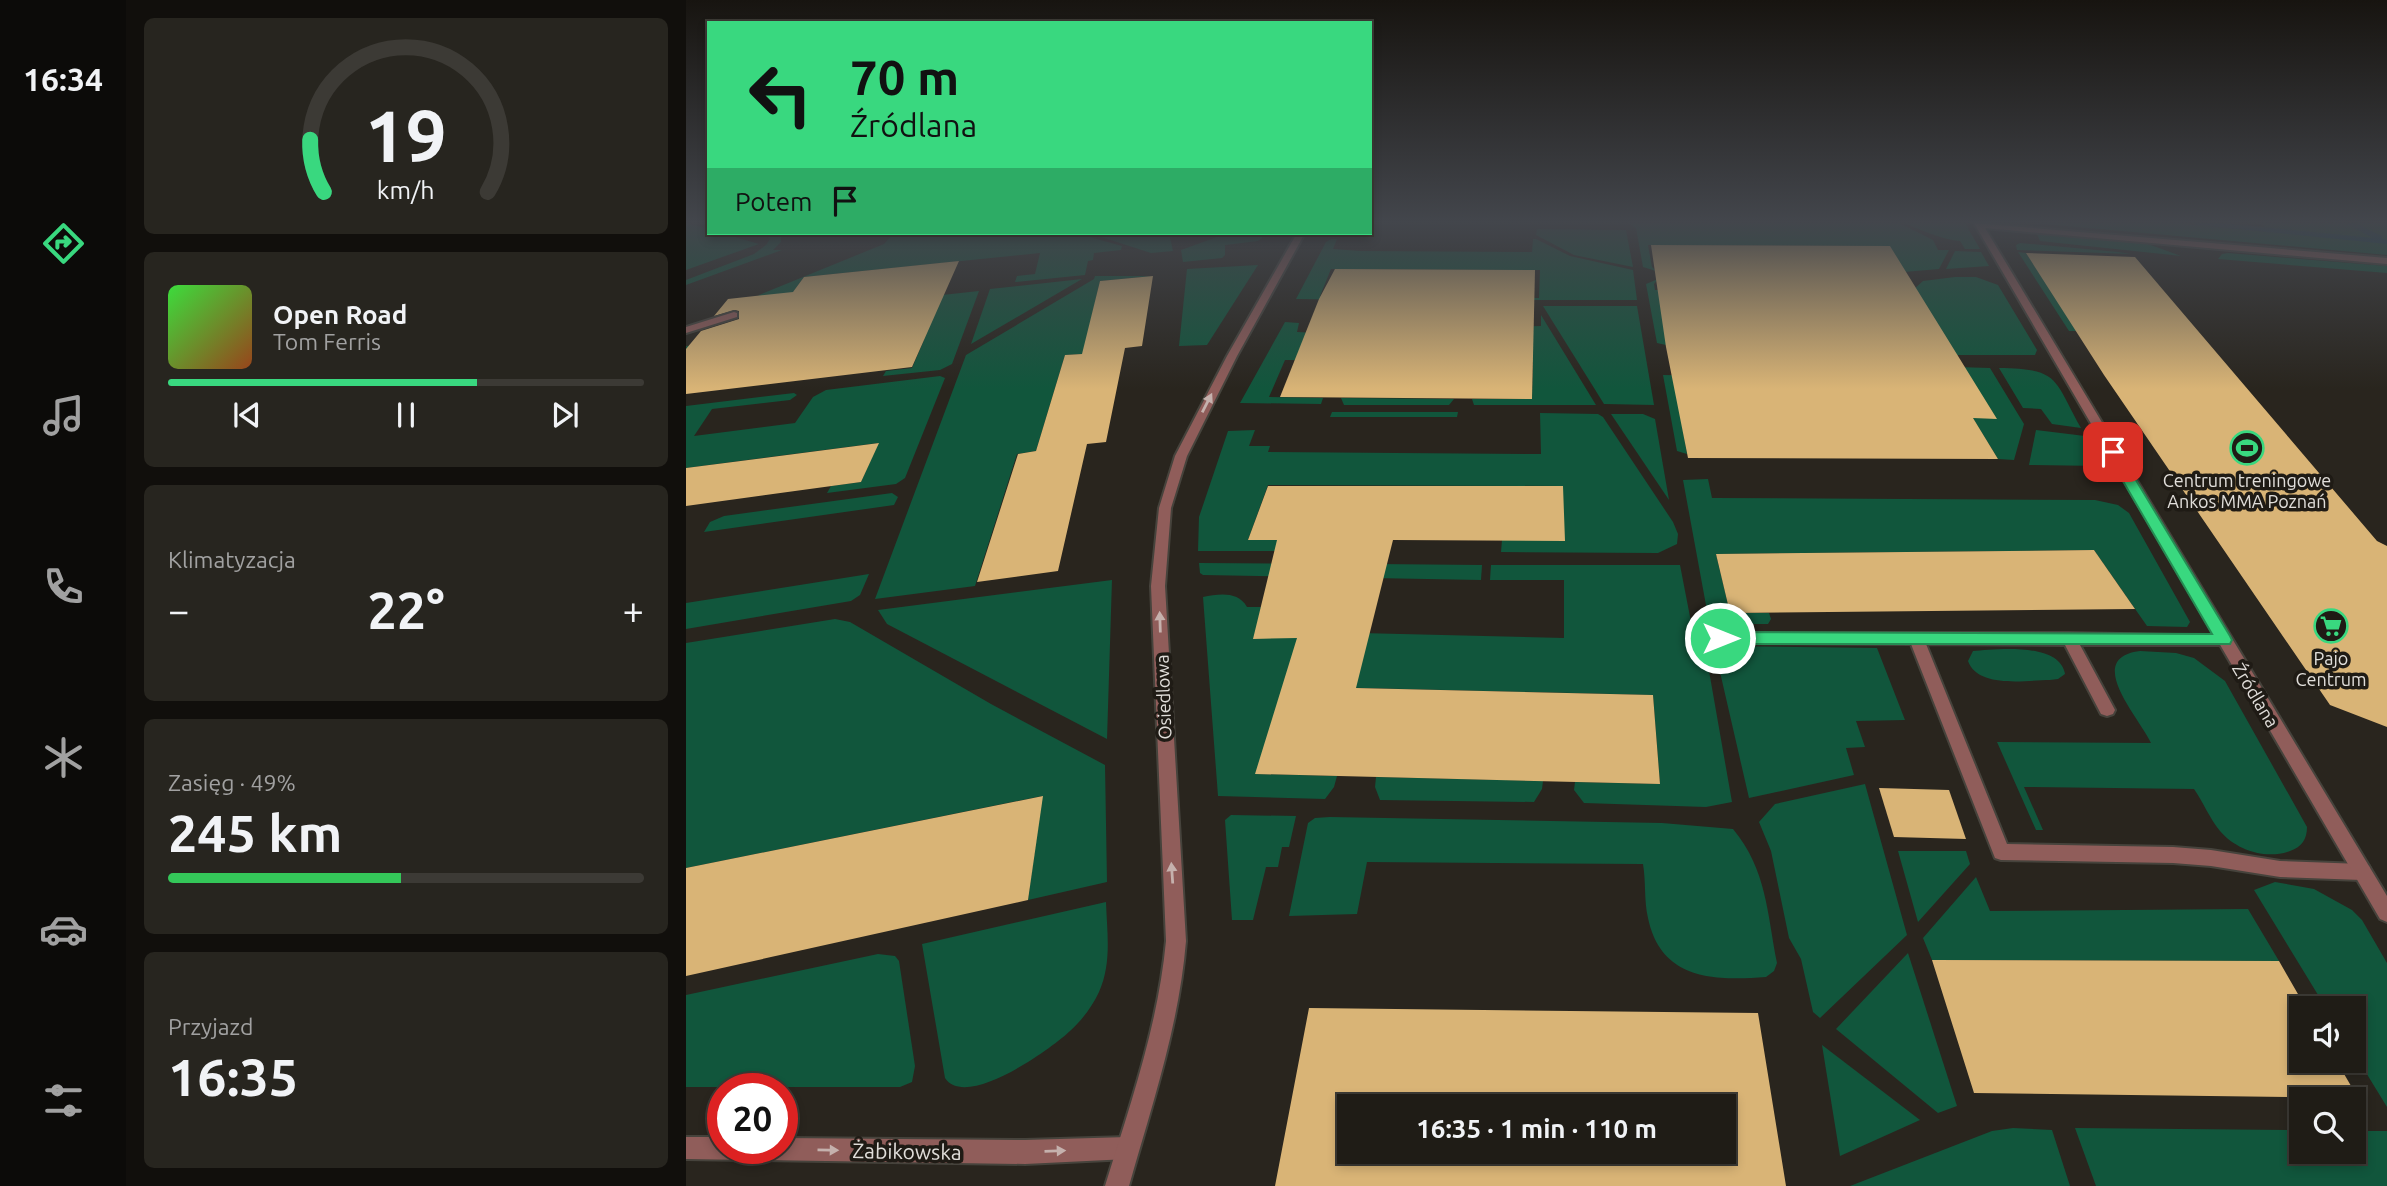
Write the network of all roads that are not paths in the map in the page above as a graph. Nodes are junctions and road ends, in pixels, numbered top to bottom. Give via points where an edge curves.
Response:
1 (1276, 278) edge
2 (2010, 278) edge
3 (734, 315) dead end
4 (686, 330) edge
5 (1720, 638) dead end
6 (1916, 638) junction
7 (2069, 639) junction
8 (2224, 640) junction
9 (2107, 710) dead end
10 (2362, 872) junction
11 (2387, 913) edge
12 (686, 1148) edge
13 (1128, 1148) junction
14 (1117, 1186) edge

13 -> 1 street, Osiedlowa via 1170,1004 1177,941 1159,599 1165,508 1181,456
2 - 8 street, Źródlana
3 - 4 street
5 - 6 street
6 - 7 street
6 - 10 street via 2001,852 2173,855 2280,869
7 - 8 street
7 - 9 street
8 - 10 street, Źródlana
10 - 11 street, Źródlana
12 -> 13 street, Żabikowska via 1025,1152
13 - 14 street, Osiedlowa

